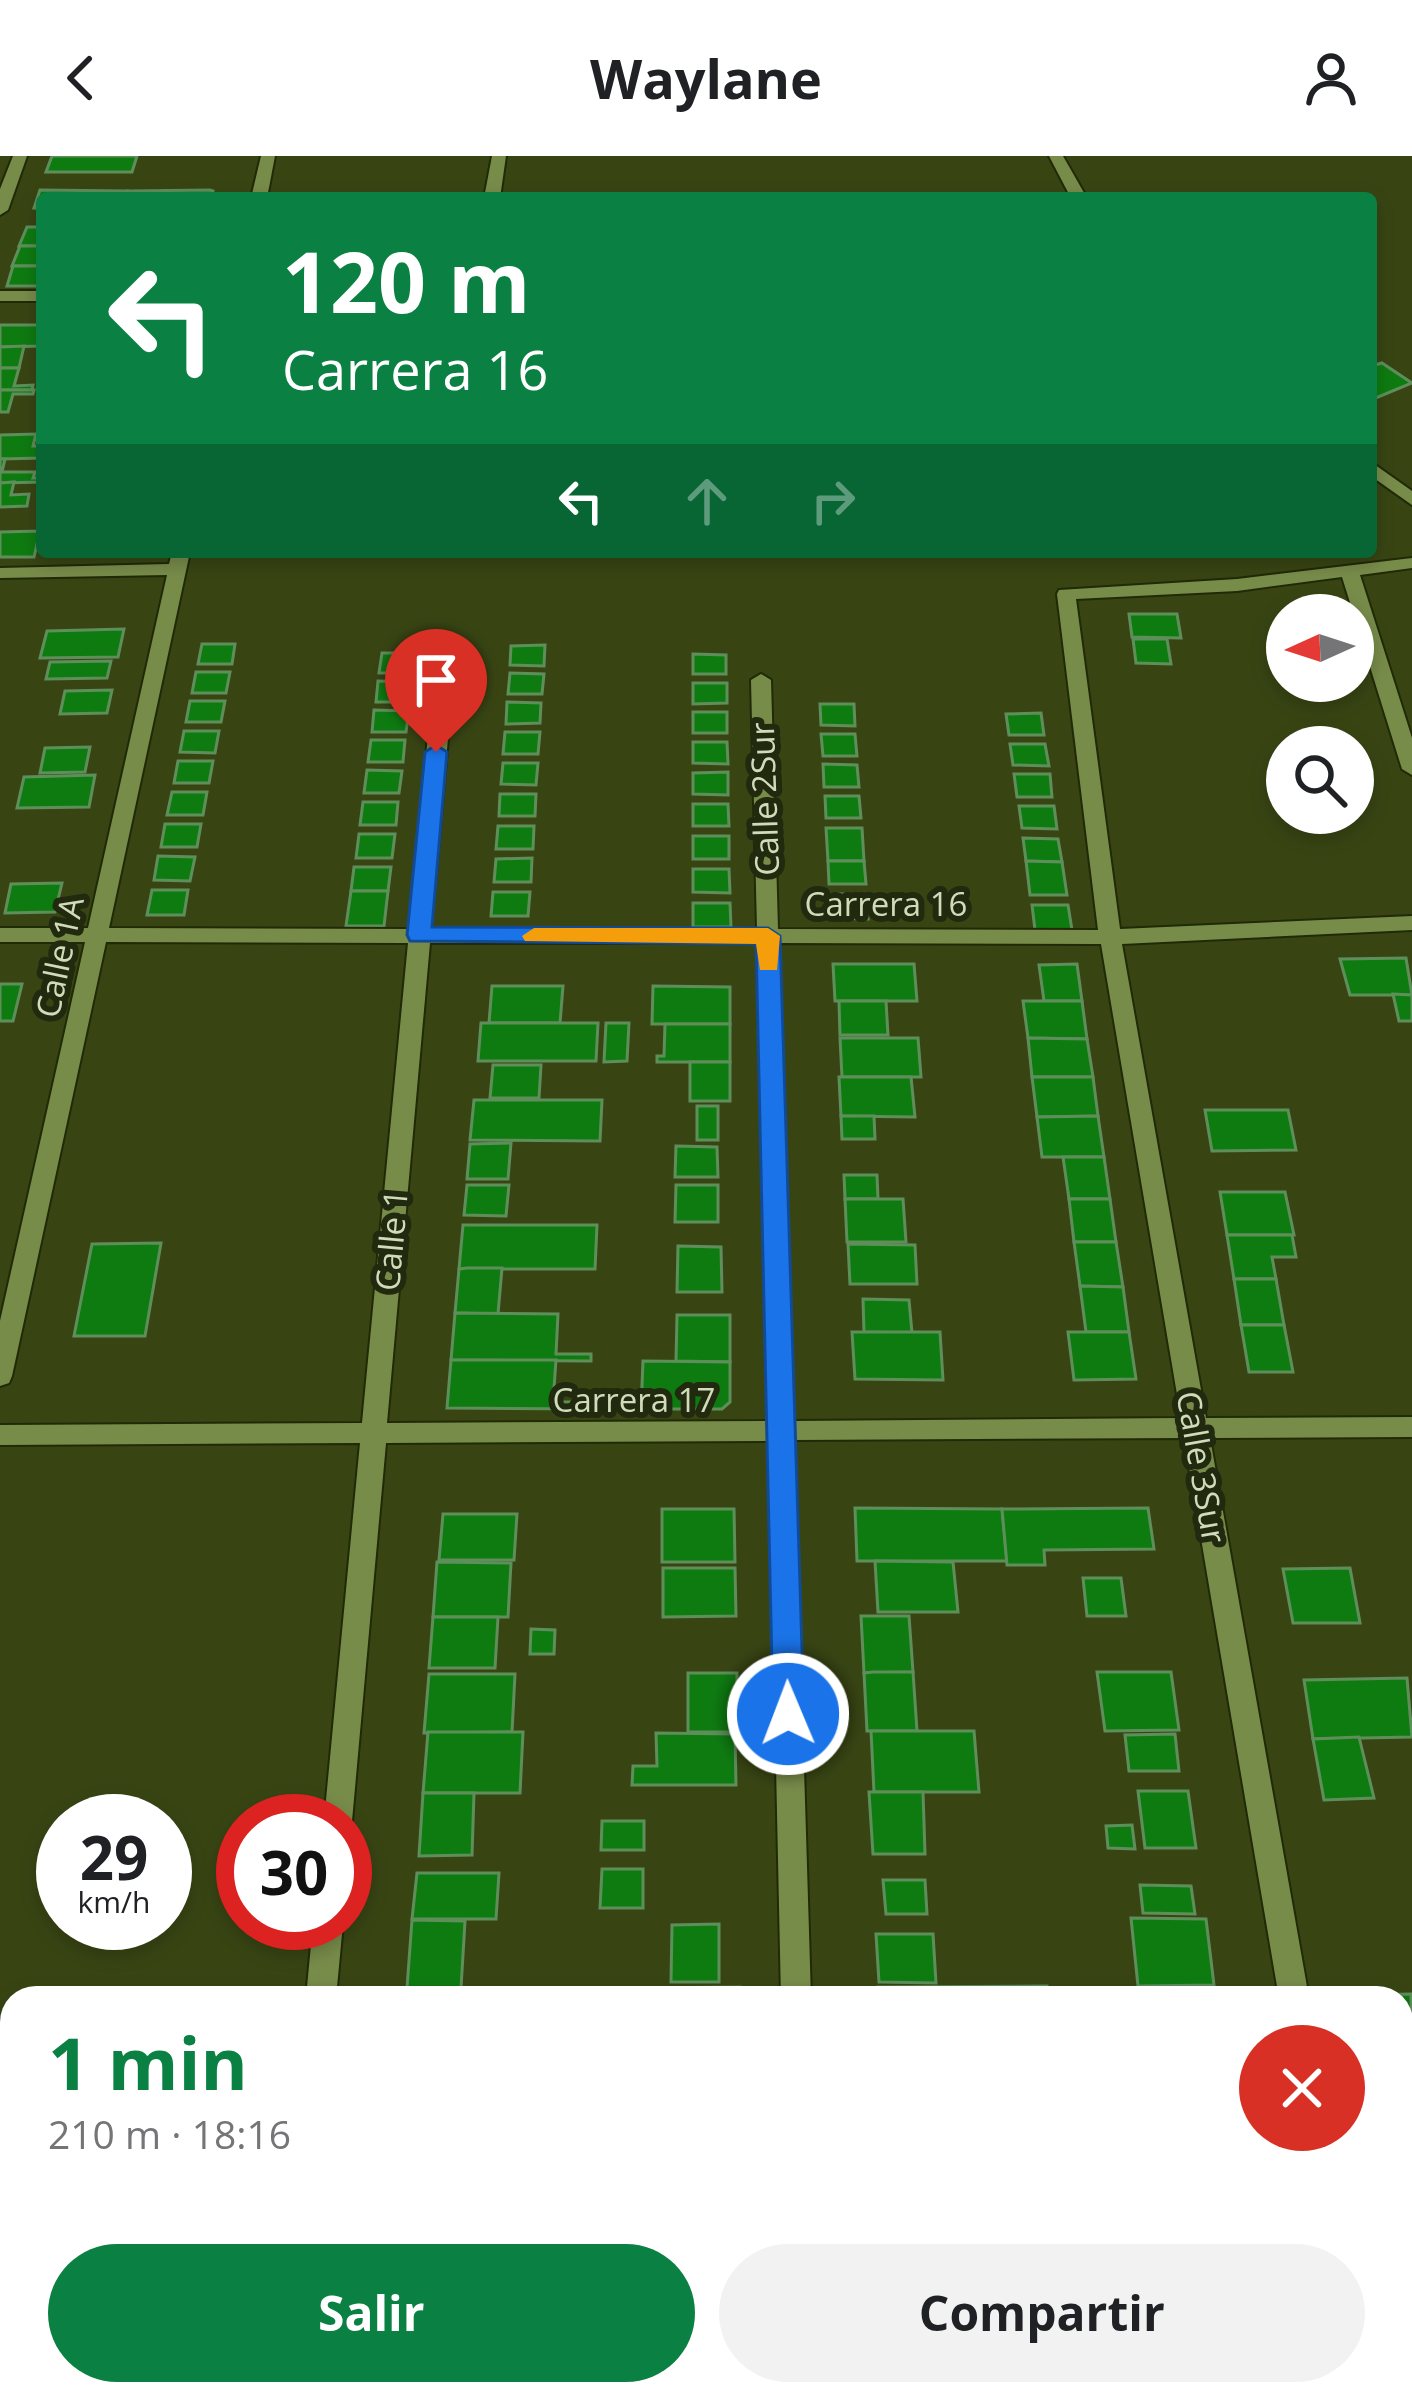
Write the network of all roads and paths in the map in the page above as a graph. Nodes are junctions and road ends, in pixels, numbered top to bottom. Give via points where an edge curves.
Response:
1 (20, 156) edge
2 (268, 156) edge
3 (499, 156) edge
4 (1056, 156) edge
5 (260, 192) edge
6 (493, 192) edge
7 (1075, 192) edge
8 (0, 210) edge
9 (0, 296) edge
10 (36, 296) edge
11 (1377, 472) edge
12 (1412, 500) edge
13 (180, 560) edge
14 (1412, 563) edge
15 (1349, 569) junction
16 (0, 573) edge
17 (445, 660) dead end
18 (761, 680) dead end
19 (1412, 769) edge
20 (1412, 923) edge
21 (0, 935) edge
22 (97, 935) junction
23 (419, 935) junction
24 (768, 936) junction
25 (1110, 937) junction
26 (0, 1376) edge
27 (1412, 1427) edge
28 (1196, 1428) junction
29 (781, 1431) junction
30 (373, 1433) junction
31 (0, 1435) edge
32 (340, 1794) edge
33 (325, 1950) edge
34 (322, 1986) edge
35 (796, 1986) edge
36 (1292, 1986) edge

1 - 8 street
2 - 5 street
3 - 6 street
4 - 7 street
9 - 10 street
11 - 12 street
13 - 16 street
13 - 22 street, Calle 1A
14 - 15 street
15 - 19 street
15 - 25 street, Calle 3Sur via 1238,585 1066,594
17 - 23 street, Calle 1
18 - 24 street, Calle 2Sur
20 - 25 street, Carrera 16
21 - 22 street, Carrera 16
22 - 23 street, Carrera 16
22 - 26 street, Calle 1A
23 - 24 street, Carrera 16
23 - 30 street, Calle 1
24 - 25 street, Carrera 16
24 - 29 street, Calle 2Sur
25 - 28 street, Calle 3Sur
27 - 28 street, Carrera 17
28 - 29 street, Carrera 17
28 - 36 street, Calle 3Sur
29 - 30 street, Carrera 17
29 - 35 street, Calle 2Sur
30 - 31 street, Carrera 17
30 - 32 street, Calle 1
33 - 34 street

